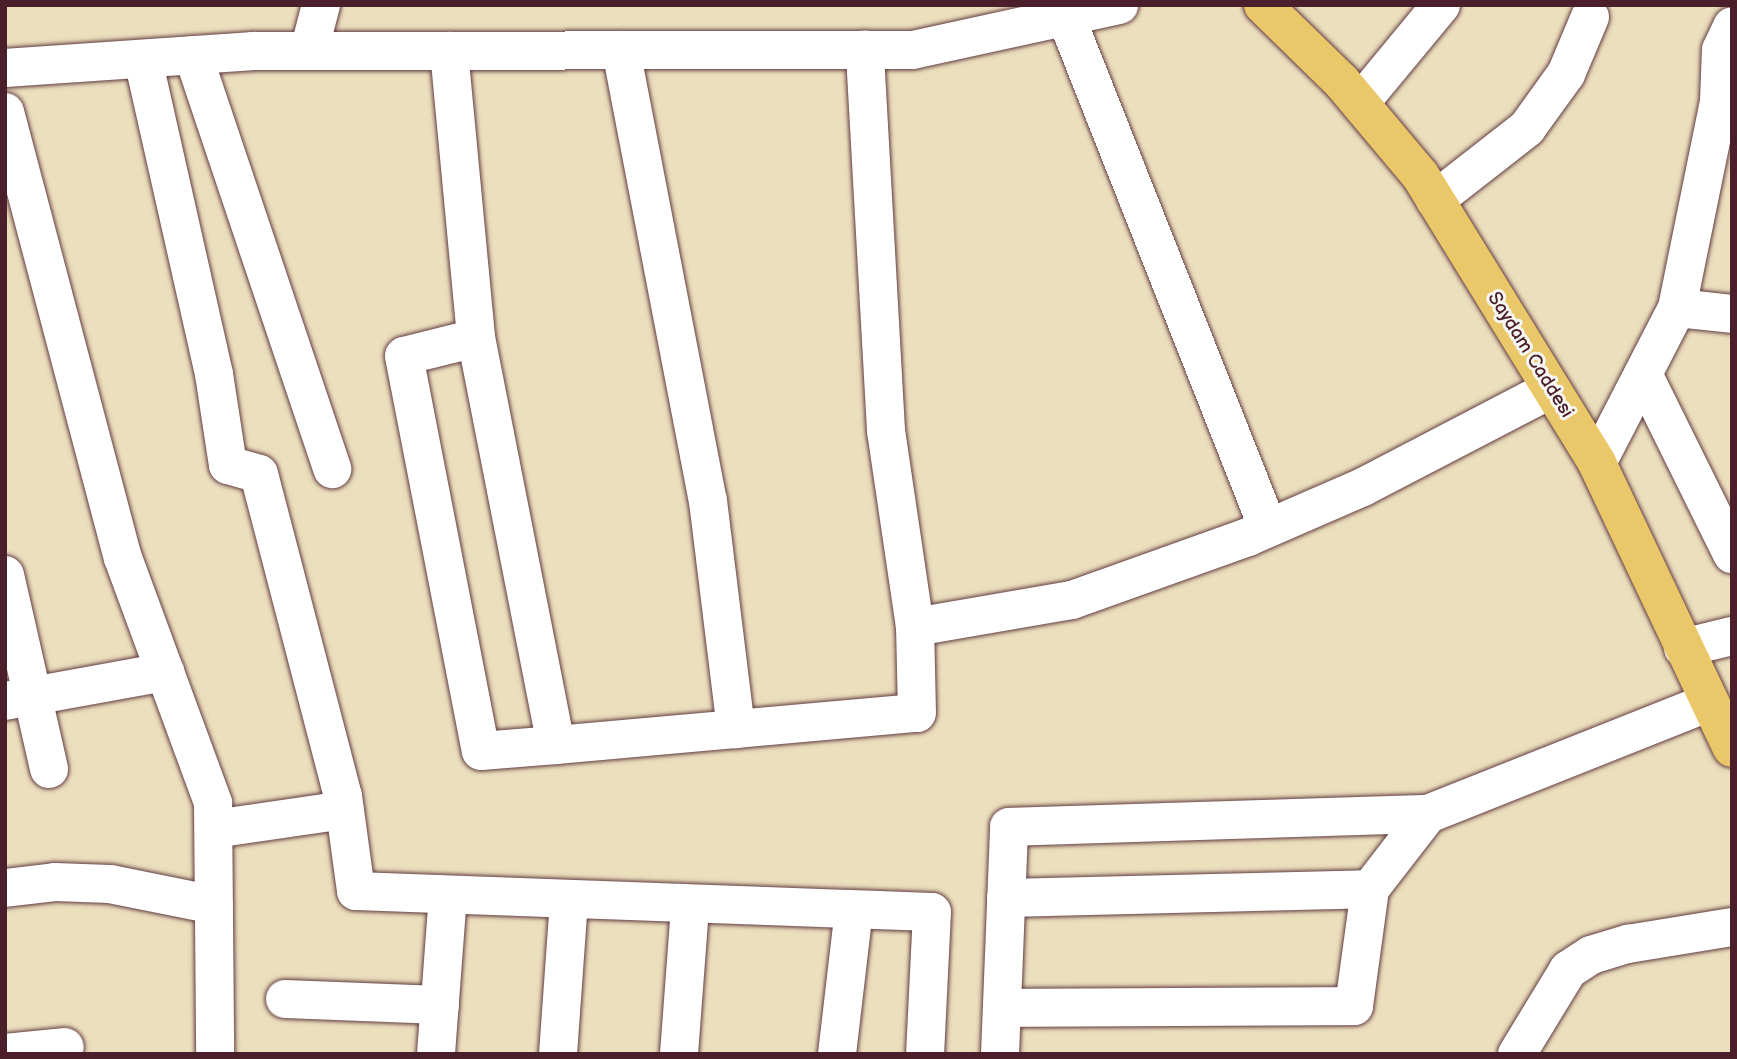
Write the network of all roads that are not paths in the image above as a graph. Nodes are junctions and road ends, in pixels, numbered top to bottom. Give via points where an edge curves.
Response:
1 (321, 5) edge
2 (1119, 5) edge
3 (1263, 5) edge
4 (1441, 5) edge
5 (1066, 17) junction
6 (1590, 17) dead end
7 (1732, 26) edge
8 (621, 50) junction
9 (865, 50) junction
10 (309, 51) junction
11 (449, 51) junction
12 (194, 55) junction
13 (143, 59) junction
14 (5, 68) edge
15 (1360, 103) junction
16 (1726, 103) edge
17 (5, 111) edge
18 (1435, 200) junction
19 (1677, 308) junction
20 (1732, 314) edge
21 (476, 338) junction
22 (1643, 374) junction
23 (1551, 389) junction
24 (1597, 463) junction
25 (332, 469) dead end
26 (1268, 528) junction
27 (1732, 554) edge
28 (5, 575) edge
29 (915, 626) junction
30 (1732, 636) edge
31 (1683, 648) junction
32 (165, 672) junction
33 (19, 699) edge
34 (1709, 702) junction
35 (736, 729) junction
36 (556, 745) junction
37 (1732, 748) edge
38 (49, 769) dead end
39 (345, 810) junction
40 (1428, 814) junction
41 (214, 828) junction
42 (5, 888) edge
43 (1370, 889) junction
44 (448, 896) junction
45 (1006, 898) junction
46 (569, 901) junction
47 (214, 905) junction
48 (690, 906) junction
49 (854, 910) junction
50 (1732, 927) edge
51 (285, 999) dead end
52 (440, 1005) junction
53 (1002, 1008) junction
54 (65, 1047) dead end
55 (5, 1053) edge
56 (215, 1054) edge
57 (436, 1054) edge
58 (558, 1054) edge
59 (679, 1054) edge
60 (837, 1054) edge
61 (925, 1054) edge
62 (1000, 1054) edge
63 (1517, 1054) edge

1 - 10 street
2 - 5 street
3 - 15 main road, Saydam Caddesi
4 - 15 street
5 - 9 street via 913,50
5 - 26 street
6 - 18 street via 1566,74 1527,128
7 - 16 street via 1721,50
8 - 9 street
8 - 11 street
8 - 35 street via 708,501
9 - 29 street via 886,430
10 - 11 street
10 - 12 street
11 - 21 street
12 - 13 street
12 - 25 street
13 - 14 street
13 - 39 street via 214,374 228,465 258,474
15 - 18 main road, Saydam Caddesi
16 - 19 street
17 - 32 street via 123,558
18 - 23 main road, Saydam Caddesi
19 - 20 street
19 - 22 street
21 - 36 street
21 - 36 street via 404,356 481,751
22 - 24 street
22 - 27 street
23 - 24 main road, Saydam Caddesi
23 - 26 street via 1363,487
24 - 31 main road, Saydam Caddesi
26 - 29 street via 1072,600
28 - 33 street
29 - 35 street via 917,713
30 - 31 street
31 - 34 main road, Saydam Caddesi
32 - 33 street
32 - 41 street via 214,803
33 - 38 street
34 - 37 main road, Saydam Caddesi
34 - 40 street
35 - 36 street
39 - 41 street
39 - 44 street via 356,891
40 - 43 street
40 - 45 street via 1009,827
41 - 47 street
42 - 47 street via 55,882 110,884
43 - 45 street
43 - 53 street via 1354,1006
44 - 46 street
44 - 52 street
45 - 53 street
46 - 48 street
46 - 58 street
47 - 56 street
48 - 49 street
48 - 59 street
49 - 60 street
49 - 61 street via 932,912
50 - 63 street via 1628,944 1591,955 1568,970
51 - 52 street
52 - 57 street
53 - 62 street
54 - 55 street

